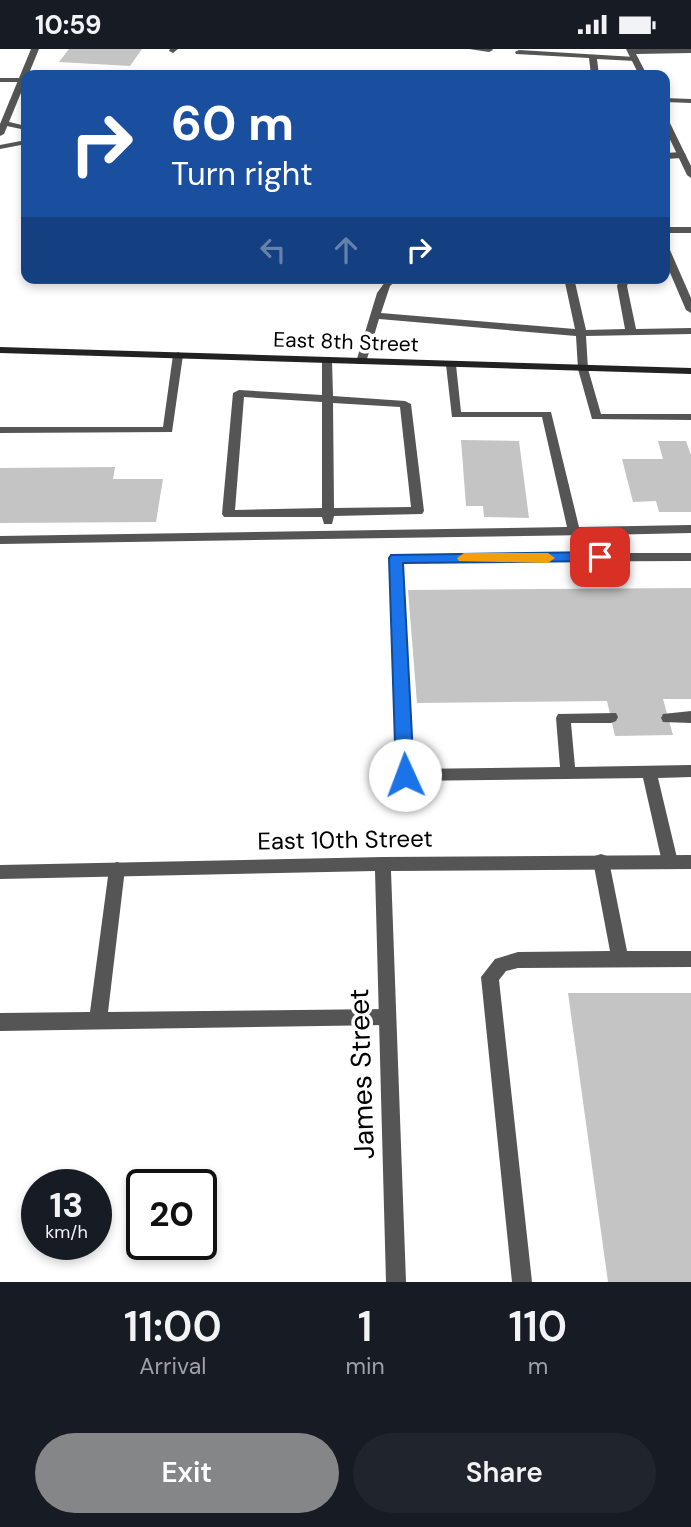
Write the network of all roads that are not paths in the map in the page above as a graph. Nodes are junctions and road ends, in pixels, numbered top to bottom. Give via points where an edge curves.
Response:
1 (36, 49) edge
2 (473, 49) edge
3 (489, 50) edge
4 (691, 51) edge
5 (519, 52) dead end
6 (632, 53) edge
7 (593, 57) junction
8 (29, 70) edge
9 (594, 70) edge
10 (640, 70) edge
11 (0, 80) edge
12 (21, 80) edge
13 (21, 89) edge
14 (670, 100) edge
15 (691, 101) edge
16 (5, 123) junction
17 (21, 127) edge
18 (670, 129) edge
19 (0, 134) edge
20 (21, 143) edge
21 (0, 147) edge
22 (686, 155) edge
23 (691, 175) edge
24 (670, 230) edge
25 (691, 230) edge
26 (670, 262) edge
27 (387, 284) edge
28 (570, 284) edge
29 (624, 284) edge
30 (691, 310) edge
31 (376, 316) junction
32 (691, 331) edge
33 (631, 332) junction
34 (580, 333) junction
35 (0, 350) edge
36 (178, 355) junction
37 (327, 360) junction
38 (361, 362) junction
39 (451, 365) junction
40 (583, 369) junction
41 (691, 371) edge
42 (326, 399) junction
43 (691, 417) edge
44 (0, 430) edge
45 (328, 513) junction
46 (691, 529) edge
47 (594, 530) junction
48 (574, 531) junction
49 (328, 533) junction
50 (0, 540) edge
51 (600, 557) junction
52 (691, 557) edge
53 (611, 717) dead end
54 (691, 717) edge
55 (668, 718) dead end
56 (649, 771) junction
57 (691, 771) edge
58 (568, 772) junction
59 (601, 861) junction
60 (670, 862) junction
61 (691, 862) edge
62 (383, 864) junction
63 (117, 869) junction
64 (0, 872) edge
65 (691, 959) edge
66 (620, 960) junction
67 (387, 1017) junction
68 (98, 1021) junction
69 (0, 1022) edge
70 (396, 1282) edge
71 (522, 1282) edge

1 - 8 street
2 - 3 street
4 - 6 street
5 - 7 street
6 - 7 street
6 - 10 street
7 - 9 street
11 - 12 street
13 - 16 street
14 - 15 street
16 - 17 street
16 - 19 street
18 - 22 street
20 - 21 street
22 - 23 street
24 - 25 street
26 - 30 street
27 - 31 street
28 - 34 street
29 - 33 street
31 - 34 street
31 - 38 street
32 - 33 street
33 - 34 street
34 - 40 street
35 - 36 street, East 8th Street
36 - 37 street, East 8th Street
36 - 44 street via 168,430
37 - 38 street, East 8th Street
37 - 42 street
38 - 39 street, East 8th Street
39 - 40 street, East 8th Street
39 - 48 street via 456,415 547,414
40 - 41 street, East 8th Street
40 - 43 street via 596,417
42 - 45 street
42 - 45 street via 405,404 418,511
42 - 45 street via 239,393 228,514
45 - 49 street
46 - 47 street
47 - 48 street
47 - 51 street
48 - 49 street
49 - 50 street
51 - 52 street
51 - 58 street via 396,558 405,775
53 - 58 street via 563,718
54 - 55 street
56 - 57 street
56 - 58 street
56 - 60 street
59 - 60 street, East 10th Street
59 - 62 street, East 10th Street
59 - 66 street
60 - 61 street, East 10th Street
62 - 63 street, East 10th Street
62 - 67 street, James Street
63 - 64 street, East 10th Street
63 - 68 street
65 - 66 street
66 - 71 street via 518,960 501,965 490,977
67 - 68 street
67 - 70 street, James Street
68 - 69 street

